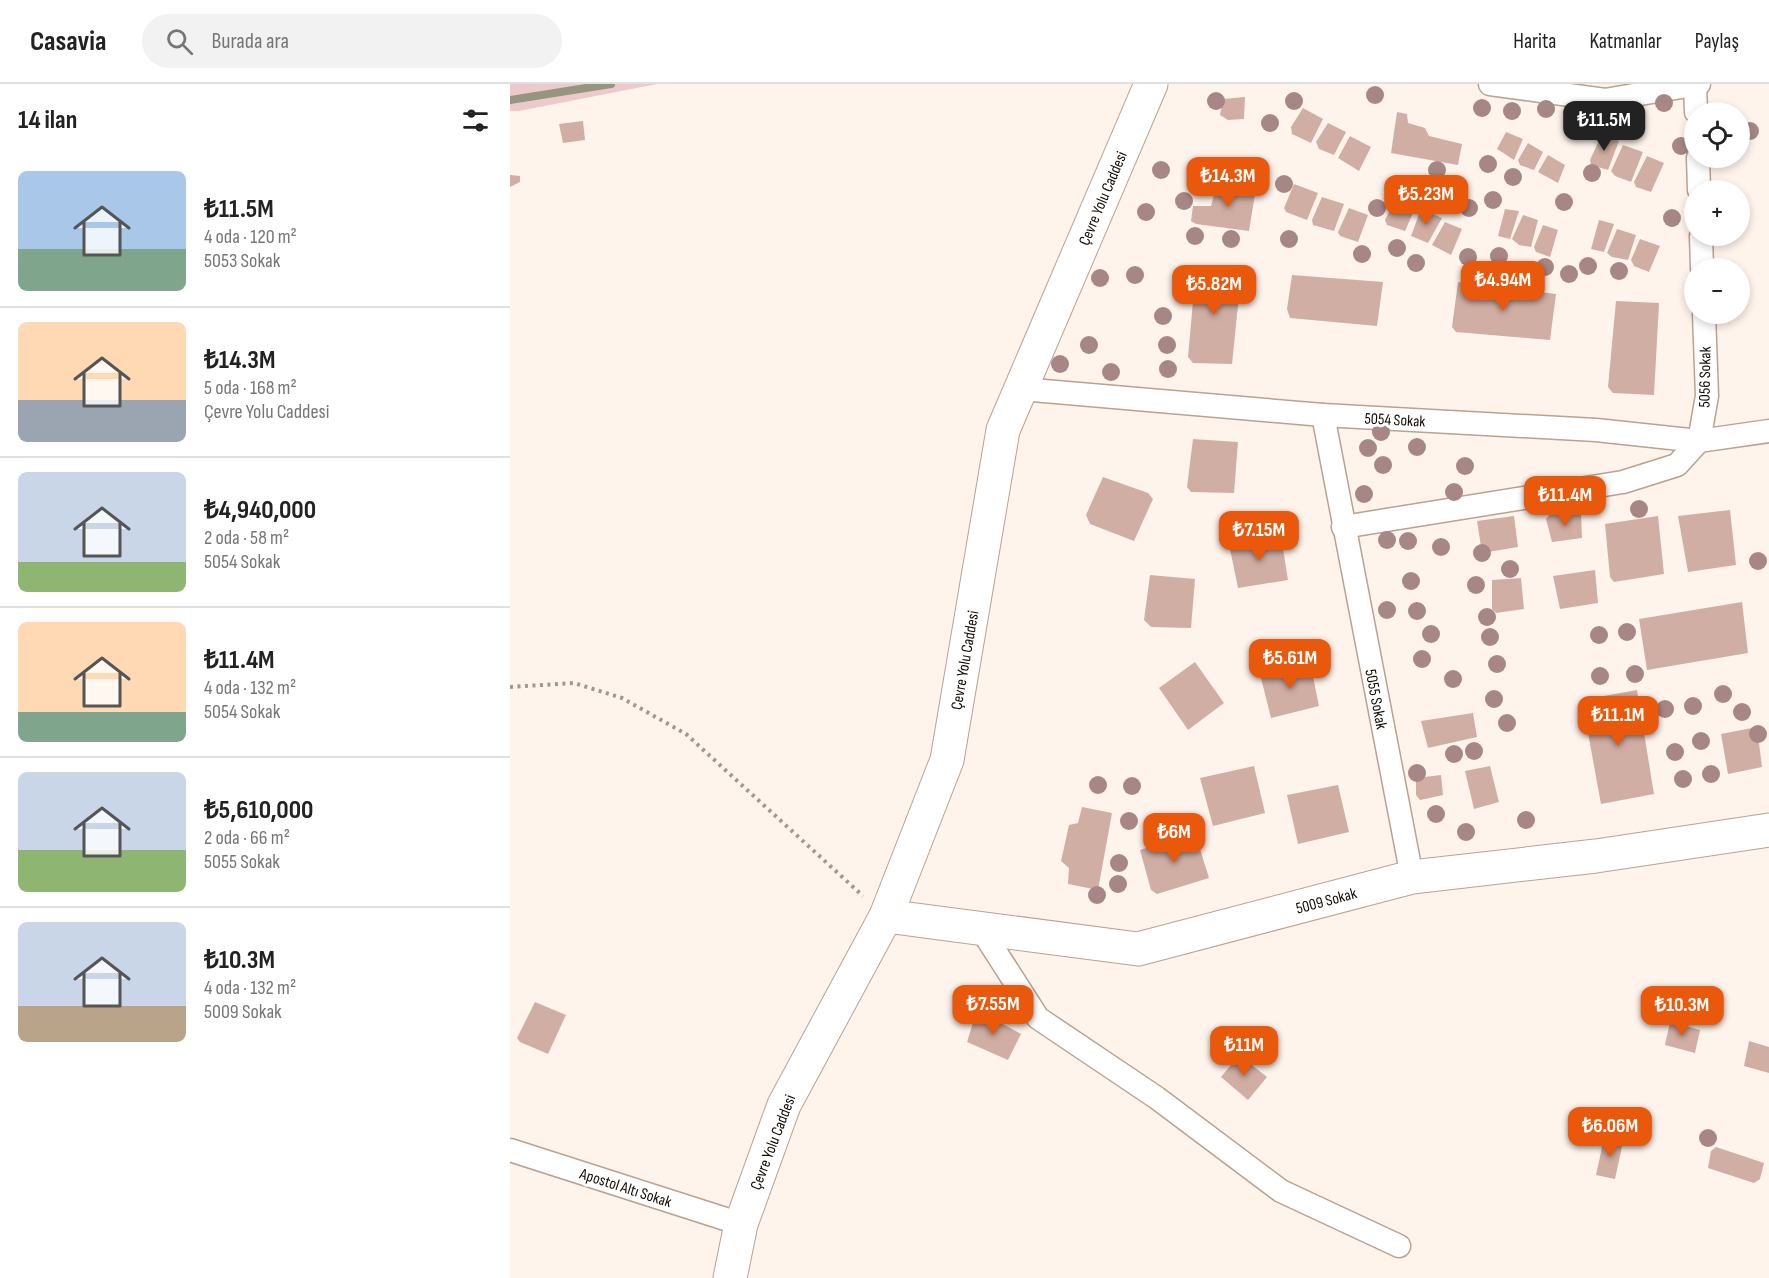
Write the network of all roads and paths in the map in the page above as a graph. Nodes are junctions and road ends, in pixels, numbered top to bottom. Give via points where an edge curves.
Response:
1 (1150, 84) edge
2 (1490, 84) edge
3 (1697, 85) edge
4 (1696, 102) edge
5 (1704, 324) edge
6 (1021, 389) junction
7 (1323, 415) junction
8 (1769, 431) edge
9 (1699, 441) junction
10 (1343, 527) junction
11 (510, 687) edge
12 (1769, 830) edge
13 (1412, 877) junction
14 (886, 916) junction
15 (981, 928) junction
16 (510, 1150) edge
17 (741, 1224) junction
18 (1399, 1246) dead end
19 (730, 1278) edge

1 - 6 main road, Çevre Yolu Caddesi
2 - 3 street via 1605,100
3 - 4 street
5 - 9 street, 5056 Sokak via 1707,396
6 - 7 street, 5054 Sokak
6 - 14 main road, Çevre Yolu Caddesi via 1003,430 947,760
7 - 9 street, 5054 Sokak via 1596,430
7 - 10 street, 5055 Sokak
8 - 9 street, 5054 Sokak
9 - 10 street via 1677,465 1623,482
10 - 13 street, 5055 Sokak
11 - 14 path via 574,683 622,698 686,734
12 - 13 main road, 5009 Sokak via 1596,856
13 - 15 main road, 5009 Sokak via 1138,949
14 - 15 main road, 5009 Sokak
14 - 17 main road, Çevre Yolu Caddesi via 784,1105
15 - 18 street via 1038,1018 1157,1098 1281,1191
16 - 17 street, Apostol Altı Sokak
17 - 19 main road, Çevre Yolu Caddesi

